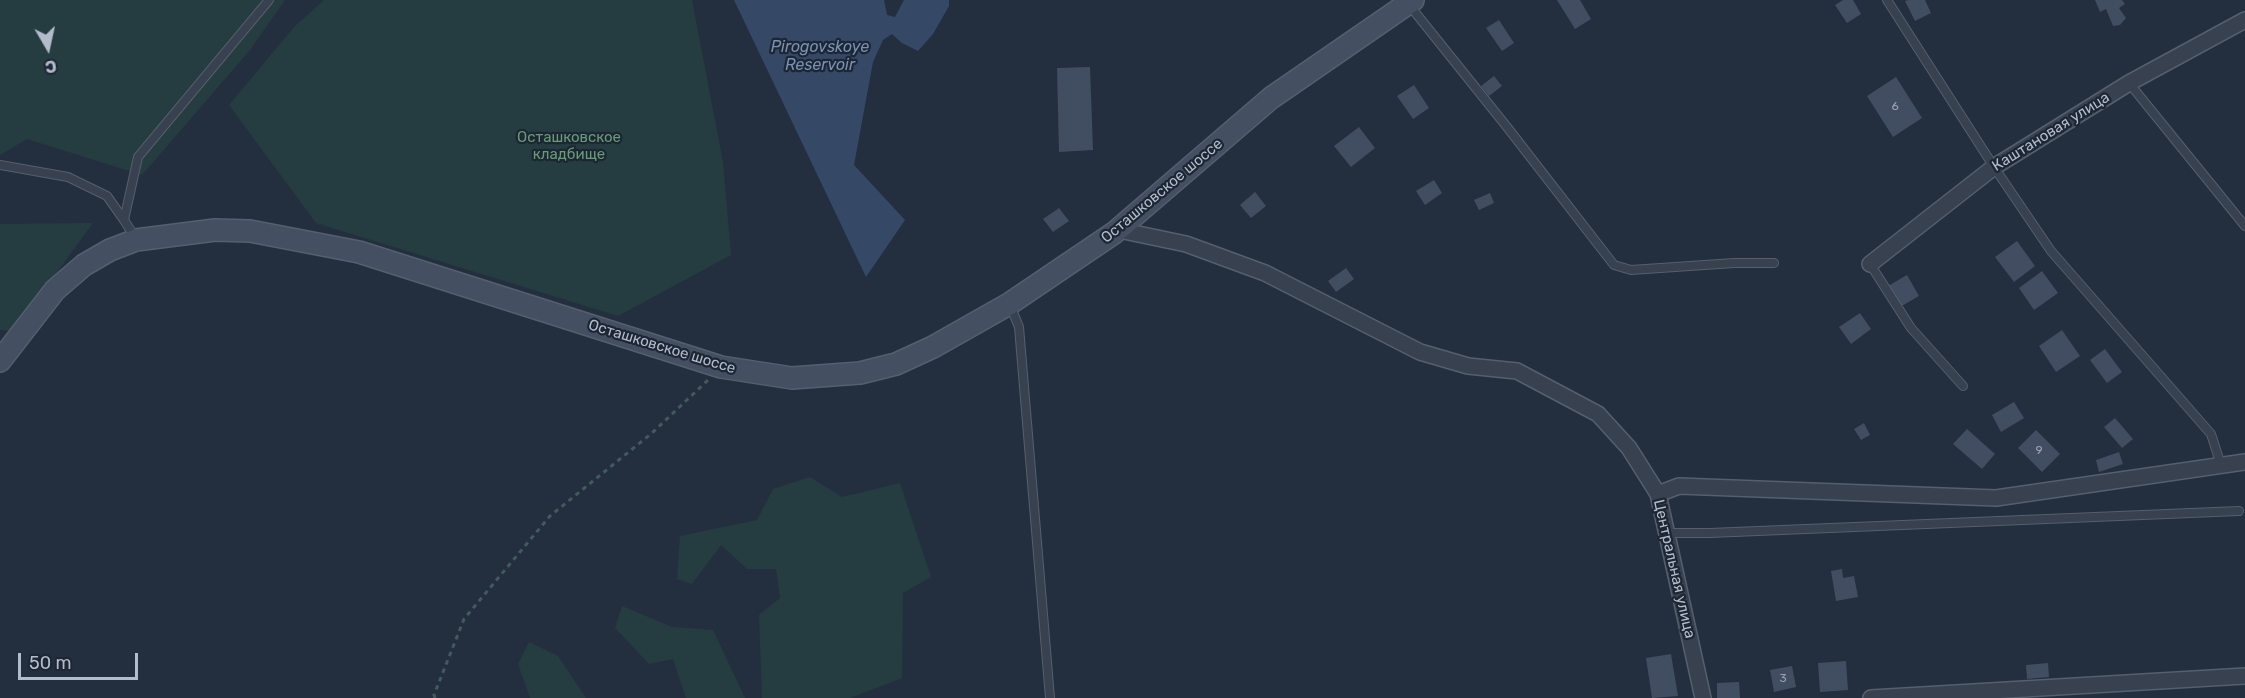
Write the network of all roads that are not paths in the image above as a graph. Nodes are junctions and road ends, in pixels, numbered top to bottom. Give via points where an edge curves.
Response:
1 (269, 0) edge
2 (1887, 0) edge
3 (1410, 2) edge
4 (2245, 20) edge
5 (2129, 83) junction
6 (0, 165) edge
7 (1994, 167) junction
8 (124, 220) junction
9 (2245, 226) edge
10 (1119, 230) junction
11 (136, 240) junction
12 (1774, 263) dead end
13 (1870, 264) joint
14 (1009, 304) junction
15 (0, 361) edge
16 (1963, 386) dead end
17 (2245, 462) edge
18 (2221, 465) junction
19 (1658, 494) junction
20 (2239, 512) dead end
21 (1667, 533) junction
22 (2245, 676) edge
23 (1050, 698) edge
24 (1703, 698) edge
25 (1871, 698) edge

1 - 8 lane via 138,157
2 - 7 lane
3 - 10 street, Осташковское шоссе via 1271,98
3 - 12 lane via 1614,265 1631,270
4 - 5 street, Каштановая улица
5 - 7 street, Каштановая улица
5 - 9 lane
6 - 8 lane via 68,177 107,196
7 - 13 street, Каштановая улица
7 - 18 lane via 2051,251 2211,434
8 - 11 lane
10 - 14 street, Осташковское шоссе
10 - 19 street, Центральная улица via 1186,244 1265,273 1420,352 1468,366 1517,371 1598,414 1629,448
11 - 14 street, Осташковское шоссе via 215,230 250,231 320,243 722,367 792,378 860,373 896,364
11 - 15 street, Осташковское шоссе via 84,266 55,290
13 - 16 lane via 1911,328
14 - 23 lane via 1018,327
17 - 18 street
18 - 19 street via 1996,498 1679,486
19 - 21 street, Центральная улица
20 - 21 lane
21 - 24 street, Центральная улица
22 - 25 street

